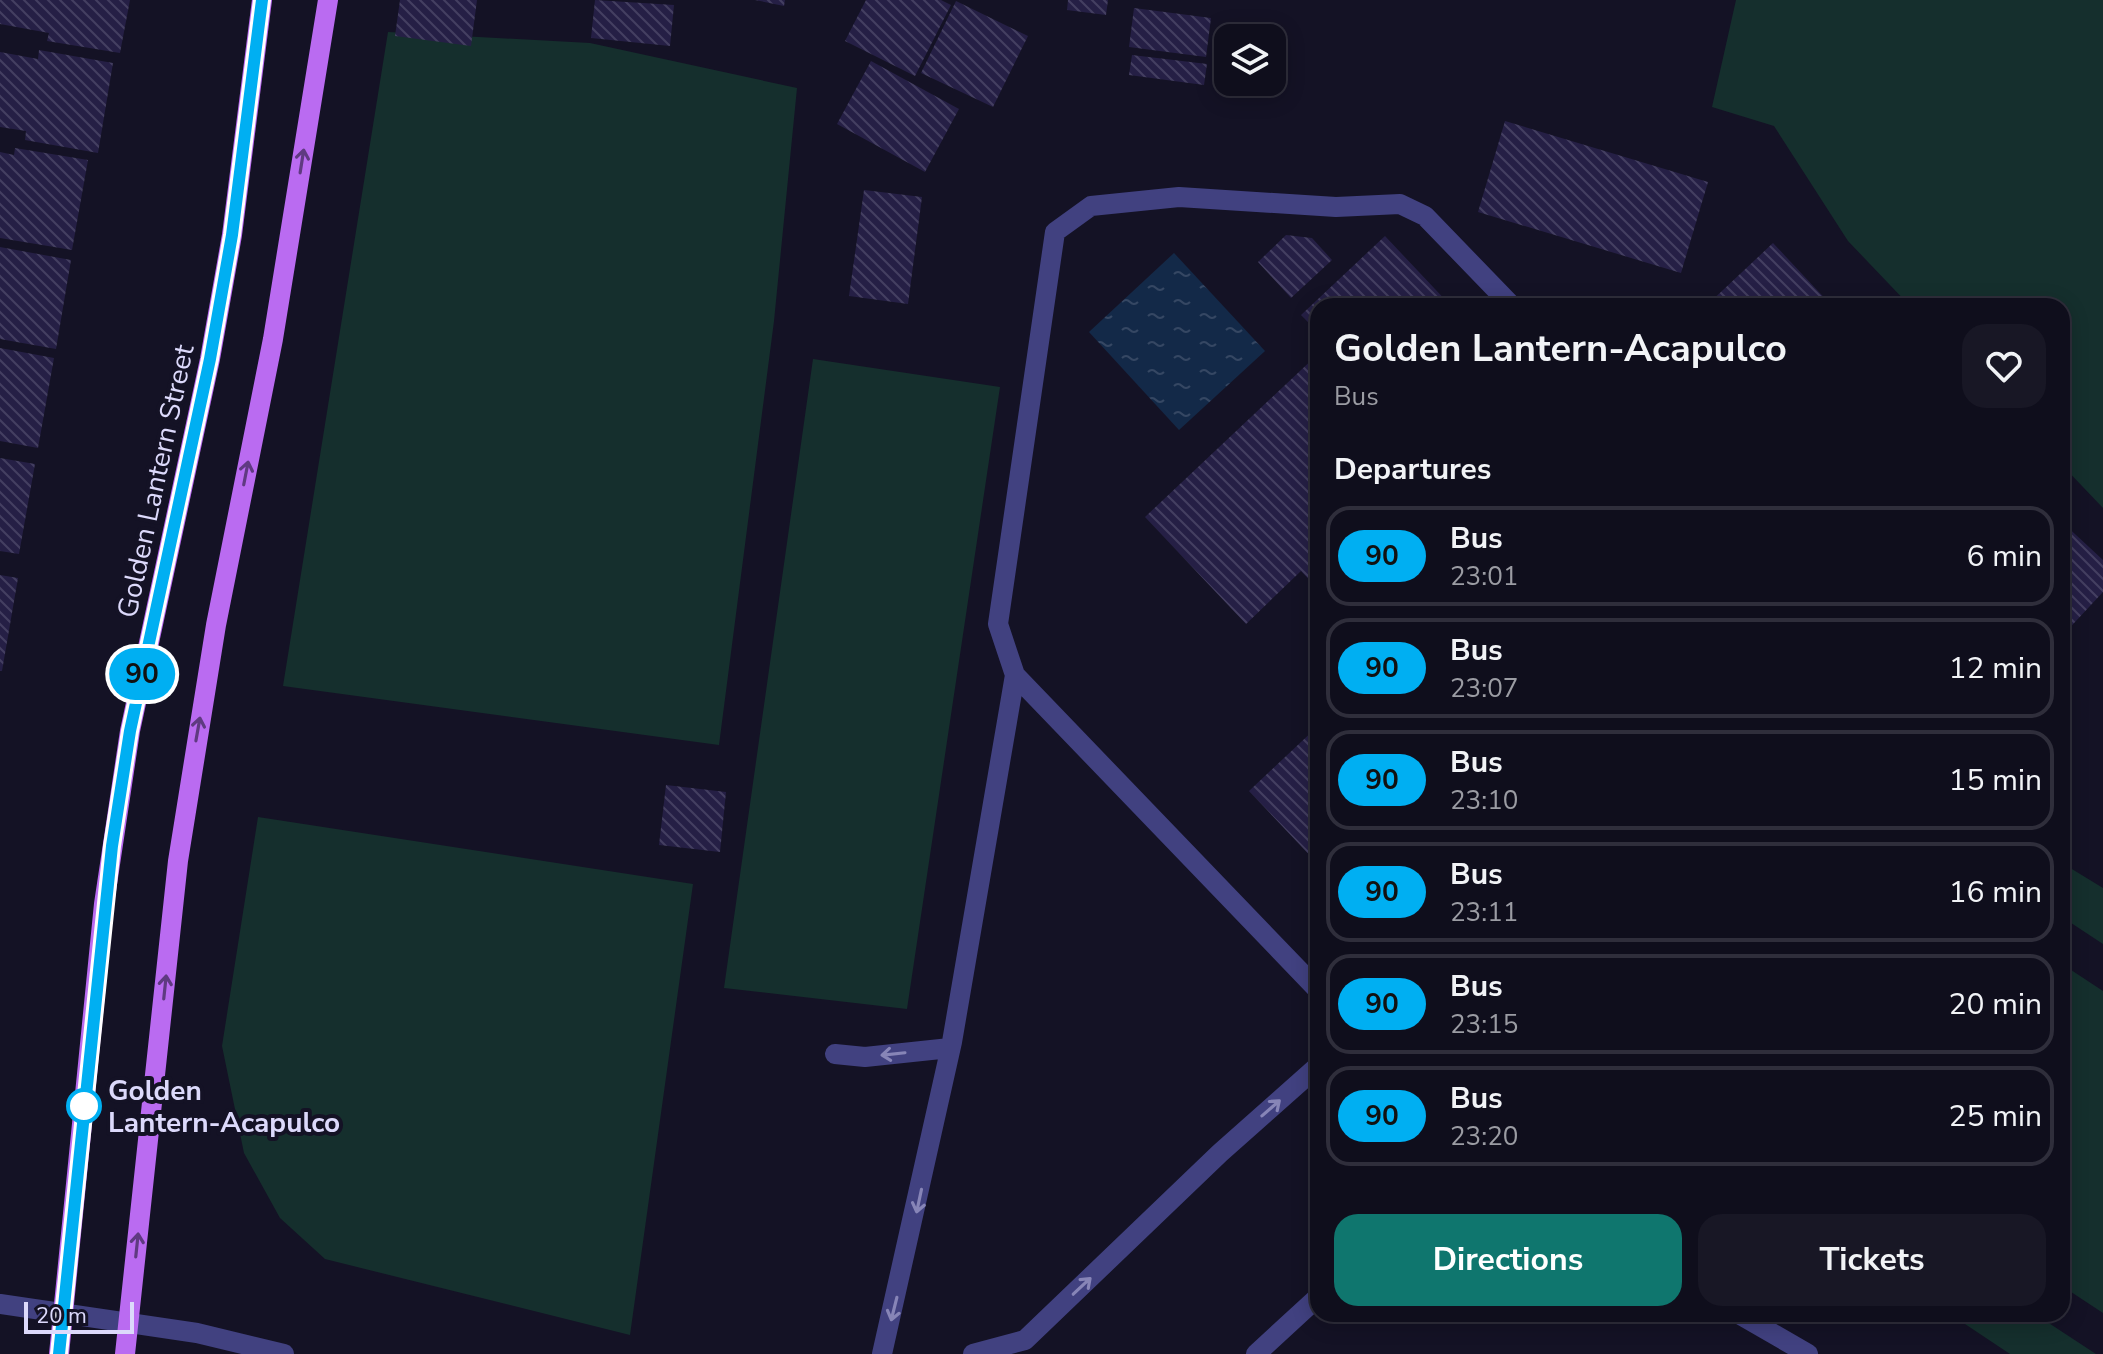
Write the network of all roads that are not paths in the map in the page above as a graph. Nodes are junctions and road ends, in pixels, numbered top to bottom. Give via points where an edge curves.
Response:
1 (262, 0) edge
2 (328, 0) edge
3 (1504, 298) edge
4 (1015, 675) junction
5 (1310, 982) edge
6 (950, 1048) junction
7 (835, 1054) dead end
8 (1310, 1073) edge
9 (0, 1304) edge
10 (1310, 1304) edge
11 (64, 1314) junction
12 (1753, 1322) edge
13 (128, 1323) junction
14 (59, 1354) edge
15 (125, 1354) edge
16 (284, 1354) edge
17 (882, 1354) edge
18 (973, 1354) edge
19 (1256, 1354) edge
20 (1808, 1354) edge

1 - 11 main road, Golden Lantern Street via 210,359 122,778 104,904
13 -> 2 main road via 178,861
3 - 4 street via 1425,216 1400,204 1336,207 1179,197 1091,206 1055,232 998,624
4 - 5 street
4 - 6 street
6 -> 7 street via 865,1057
6 -> 17 street
18 -> 8 street via 1025,1340
9 - 11 street
10 - 19 street
11 - 13 street
11 - 14 main road, Golden Lantern Street
12 - 20 street
13 - 15 main road
13 - 16 street

